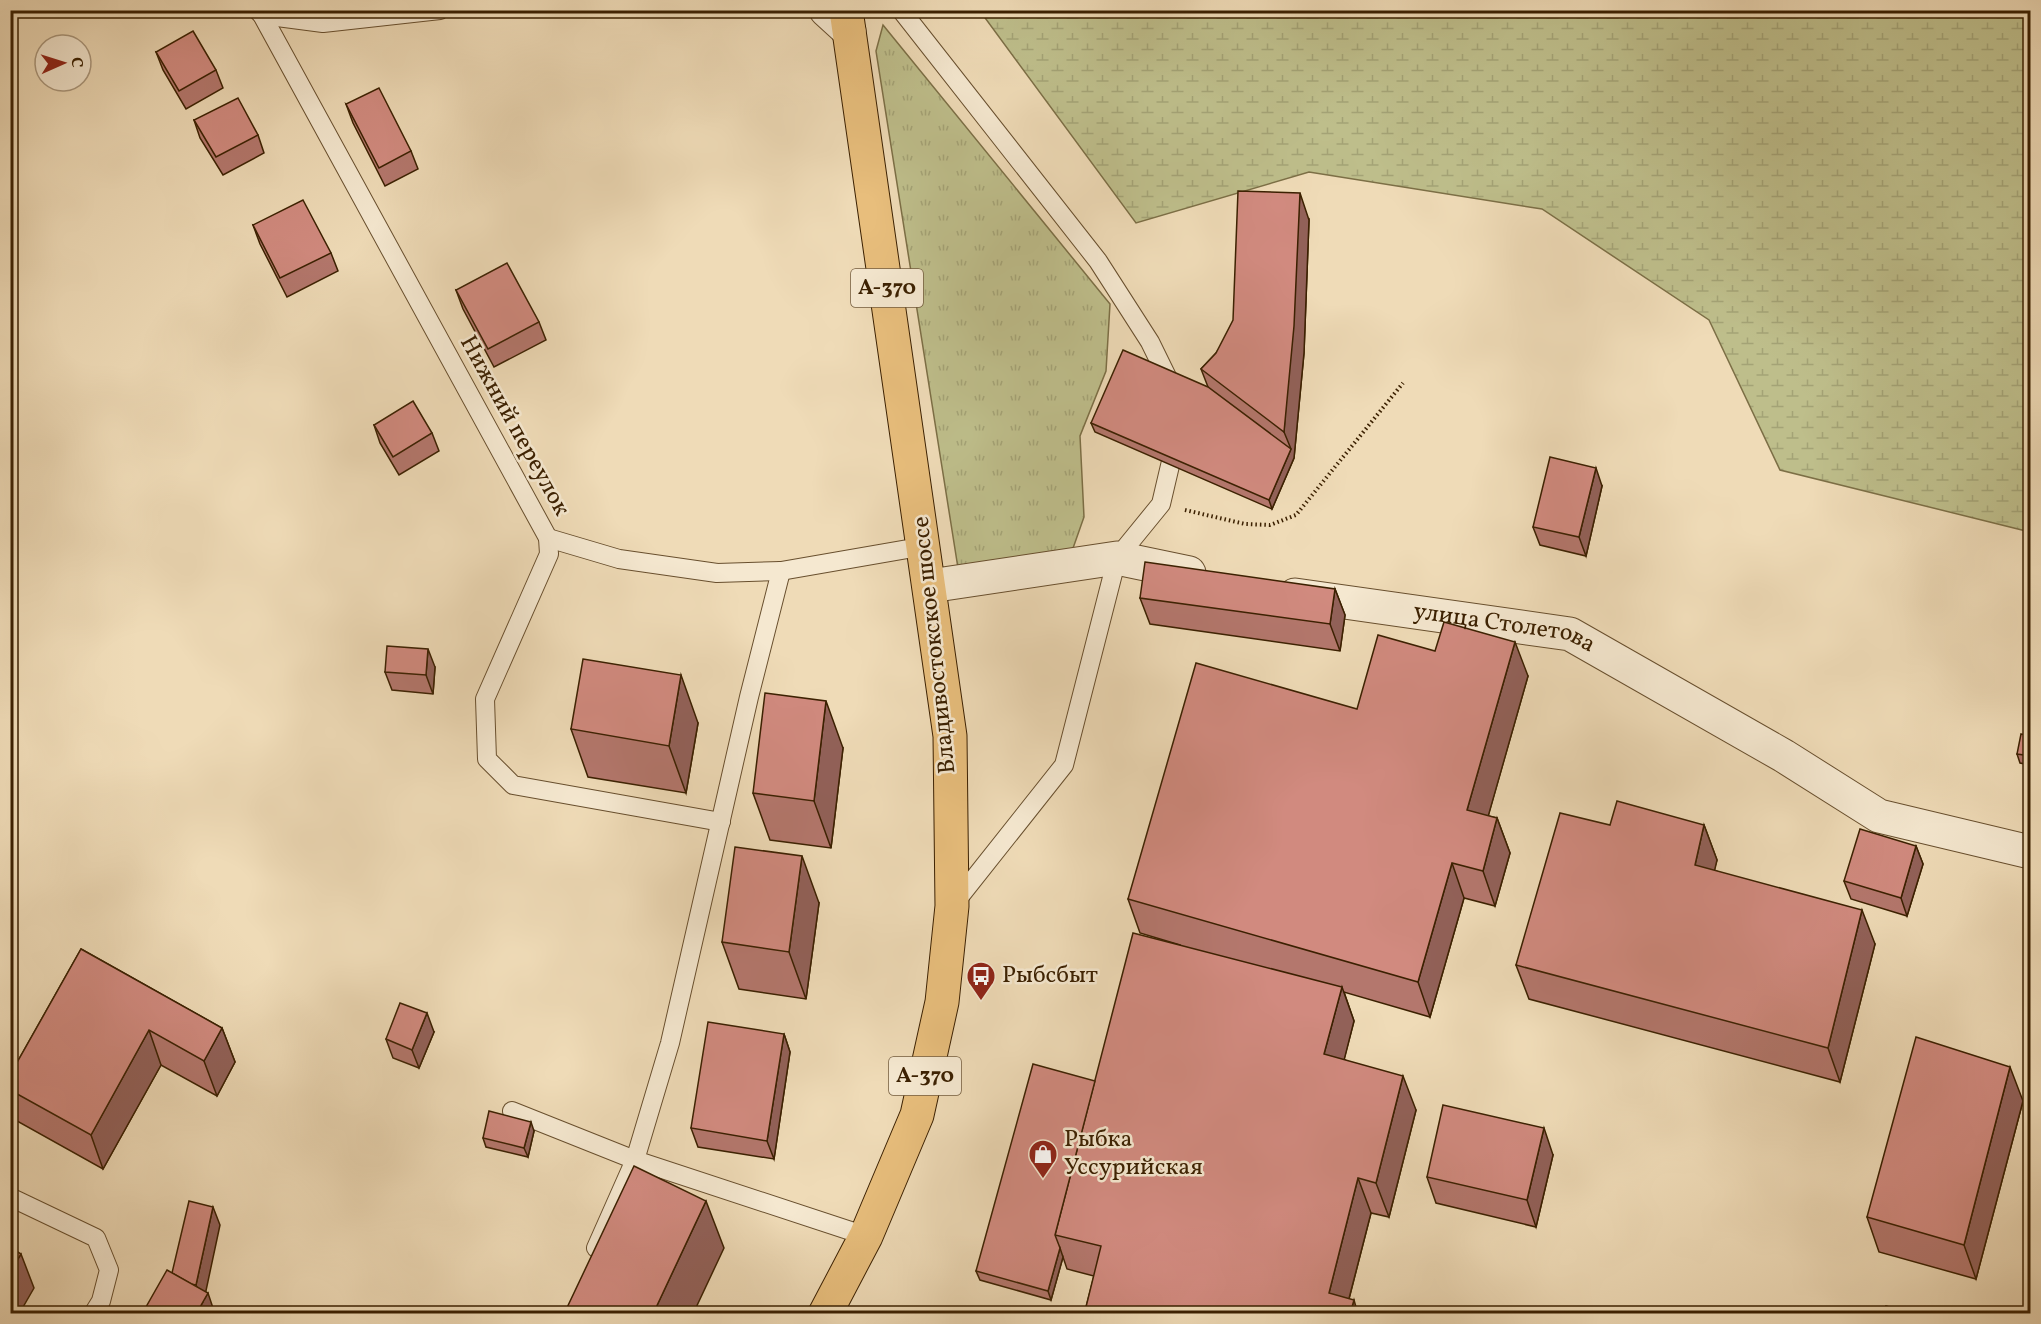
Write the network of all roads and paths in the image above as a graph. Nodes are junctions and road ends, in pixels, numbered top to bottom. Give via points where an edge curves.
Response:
1 (440, 10) edge
2 (901, 10) edge
3 (260, 13) edge
4 (845, 16) edge
5 (1403, 383) dead end
6 (1161, 504) junction
7 (548, 538) junction
8 (925, 546) junction
9 (1117, 558) junction
10 (781, 571) junction
11 (1221, 580) edge
12 (930, 586) junction
13 (1268, 589) edge
14 (721, 822) junction
15 (2031, 852) edge
16 (952, 906) junction
17 (512, 1111) dead end
18 (635, 1160) junction
19 (10, 1197) edge
20 (866, 1236) junction
21 (588, 1265) edge
22 (93, 1314) edge
23 (825, 1314) edge

1 - 3 lane via 323,23
2 - 6 lane via 1098,261 1150,342 1173,389 1176,440
3 - 7 lane, Нижний переулок
4 - 8 highway, Владивостокское шоссе / А-370
5 - 6 path via 1296,515 1270,525 1245,524
6 - 9 lane
7 - 10 lane via 619,559 717,573
7 - 14 lane, Нижний переулок via 549,555 485,699 487,759 513,785
8 - 10 lane
8 - 12 highway, Владивостокское шоссе / А-370
9 - 11 street
9 - 12 street
9 - 16 lane via 1064,765
10 - 14 lane
12 - 16 highway, Владивостокское шоссе / А-370 via 950,736
13 - 15 street, улица Столетова via 1314,599 1570,634 1784,756 1879,816
14 - 18 lane via 670,1043
16 - 20 highway, Владивостокское шоссе / А-370 via 942,1002 917,1115
17 - 18 lane
18 - 20 lane
18 - 21 lane
19 - 22 lane via 96,1238 109,1270 101,1301
20 - 23 highway, Владивостокское шоссе / А-370

